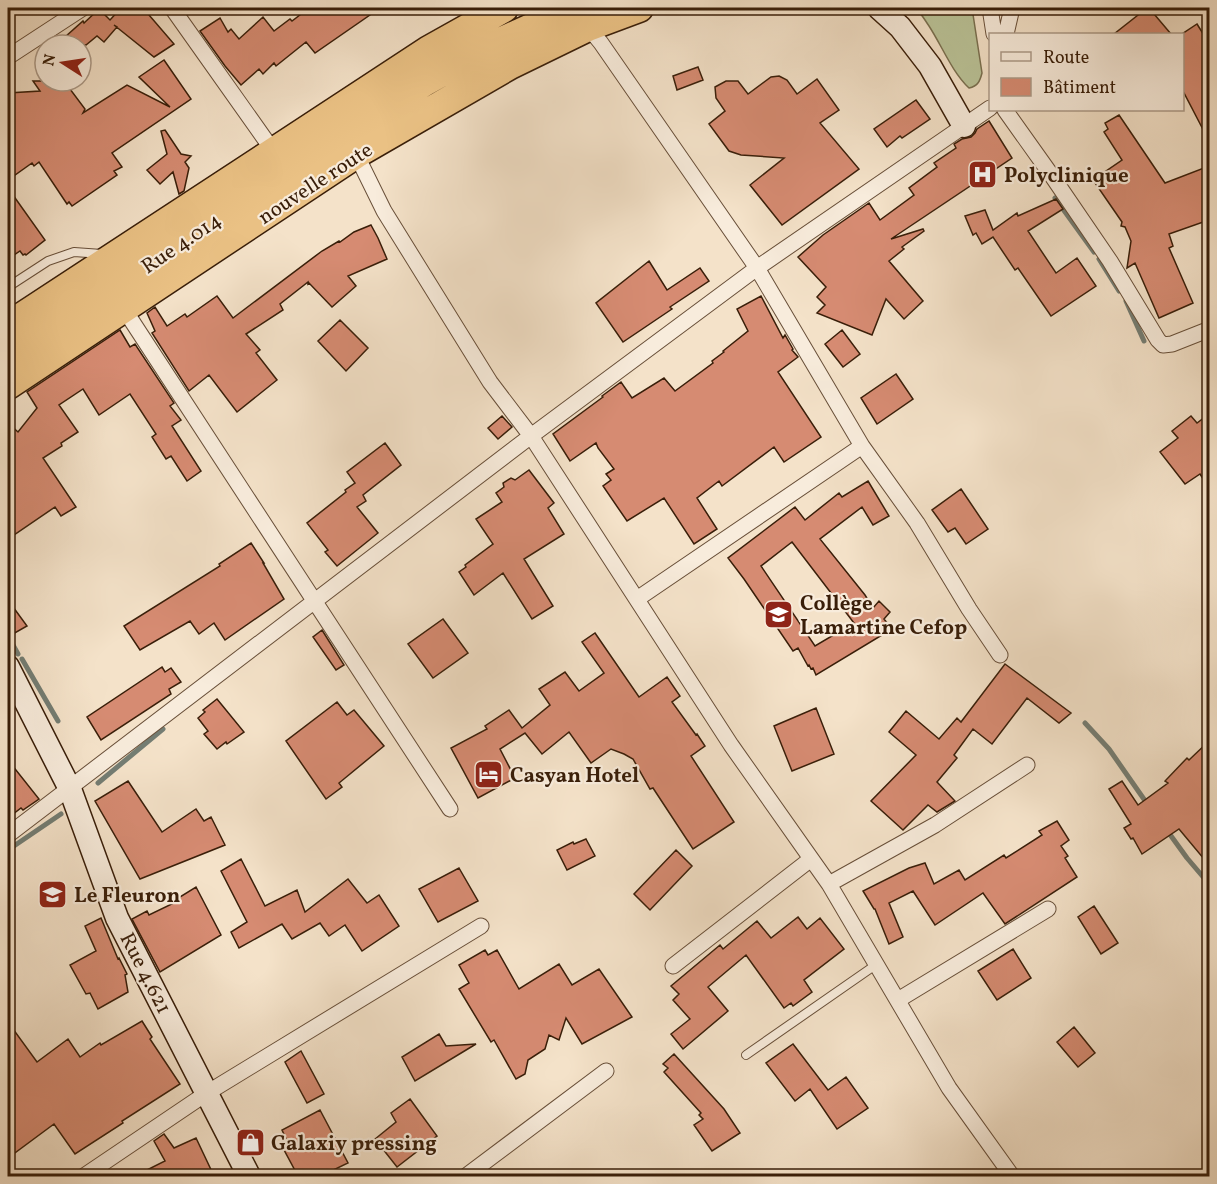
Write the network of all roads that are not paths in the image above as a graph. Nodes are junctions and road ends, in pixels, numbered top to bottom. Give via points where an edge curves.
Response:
1 (83, 8) edge
2 (172, 8) edge
3 (504, 8) edge
4 (639, 8) edge
5 (879, 8) edge
6 (990, 8) edge
7 (1012, 8) edge
8 (582, 17) edge
9 (994, 33) edge
10 (1006, 33) edge
11 (8, 57) edge
12 (989, 109) edge
13 (1006, 111) edge
14 (964, 126) junction
15 (274, 152) junction
16 (356, 154) junction
17 (116, 255) junction
18 (757, 268) junction
19 (8, 287) edge
20 (124, 309) junction
21 (8, 326) edge
22 (1209, 329) edge
23 (8, 357) edge
24 (8, 385) edge
25 (531, 436) junction
26 (862, 446) junction
27 (637, 599) junction
28 (313, 601) junction
29 (1000, 655) dead end
30 (8, 667) edge
31 (1027, 765) dead end
32 (70, 789) junction
33 (450, 809) dead end
34 (8, 835) edge
35 (811, 859) junction
36 (829, 884) junction
37 (1048, 909) dead end
38 (482, 926) dead end
39 (877, 964) junction
40 (674, 966) dead end
41 (898, 1000) junction
42 (746, 1055) dead end
43 (606, 1071) dead end
44 (207, 1093) junction
45 (84, 1176) edge
46 (249, 1176) edge
47 (466, 1176) edge
48 (1012, 1176) edge

1 - 11 street
2 - 15 street
3 - 15 highway via 429,50
4 - 8 highway, nouvelle route
5 - 14 street via 900,27 930,66
6 - 9 street
7 - 10 street
8 - 16 highway, nouvelle route via 510,65
8 - 18 street
8 - 23 highway, Rue 4.014 via 478,52 426,81
12 - 14 street
13 - 22 street via 1110,261 1158,340 1163,345 1172,344
14 - 18 street
15 - 17 highway
16 - 20 highway, nouvelle route
16 - 25 street via 384,211 490,382
17 - 19 lane via 74,252 48,261
17 - 21 highway
18 - 25 street
18 - 26 street
20 - 24 highway, nouvelle route
20 - 28 street
25 - 27 street
25 - 28 street
26 - 27 street
26 - 29 street via 917,523
27 - 35 street via 731,745
28 - 32 street
28 - 33 street
30 - 32 street, Rue 4.621
31 - 36 street via 935,825
32 - 34 street
32 - 44 street, Rue 4.621 via 117,918
35 - 36 street
35 - 40 street
36 - 39 street
37 - 41 street
38 - 44 street
39 - 41 street
39 - 42 lane
41 - 48 street via 949,1088
43 - 47 street
44 - 45 street
44 - 46 street, Rue 4.621

